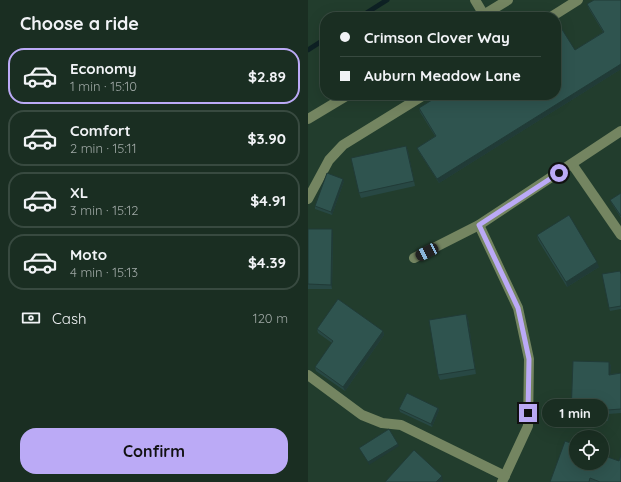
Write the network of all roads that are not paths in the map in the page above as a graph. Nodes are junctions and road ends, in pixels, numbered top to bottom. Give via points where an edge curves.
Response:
1 (475, 0) edge
2 (508, 0) edge
3 (578, 0) edge
4 (480, 12) edge
5 (488, 12) edge
6 (559, 12) edge
7 (340, 100) edge
8 (416, 100) edge
9 (308, 119) edge
10 (621, 131) edge
11 (572, 164) junction
12 (308, 199) edge
13 (479, 225) junction
14 (621, 235) edge
15 (414, 258) dead end
16 (308, 374) edge
17 (504, 479) edge

1 - 4 street
2 - 5 street
3 - 6 street
7 - 9 street
8 - 12 street via 343,145 329,160
10 - 11 street
11 - 13 street
11 - 14 street
13 - 15 street
13 - 17 street via 518,308 529,359 528,426
16 - 17 street via 362,415 382,423 401,425

